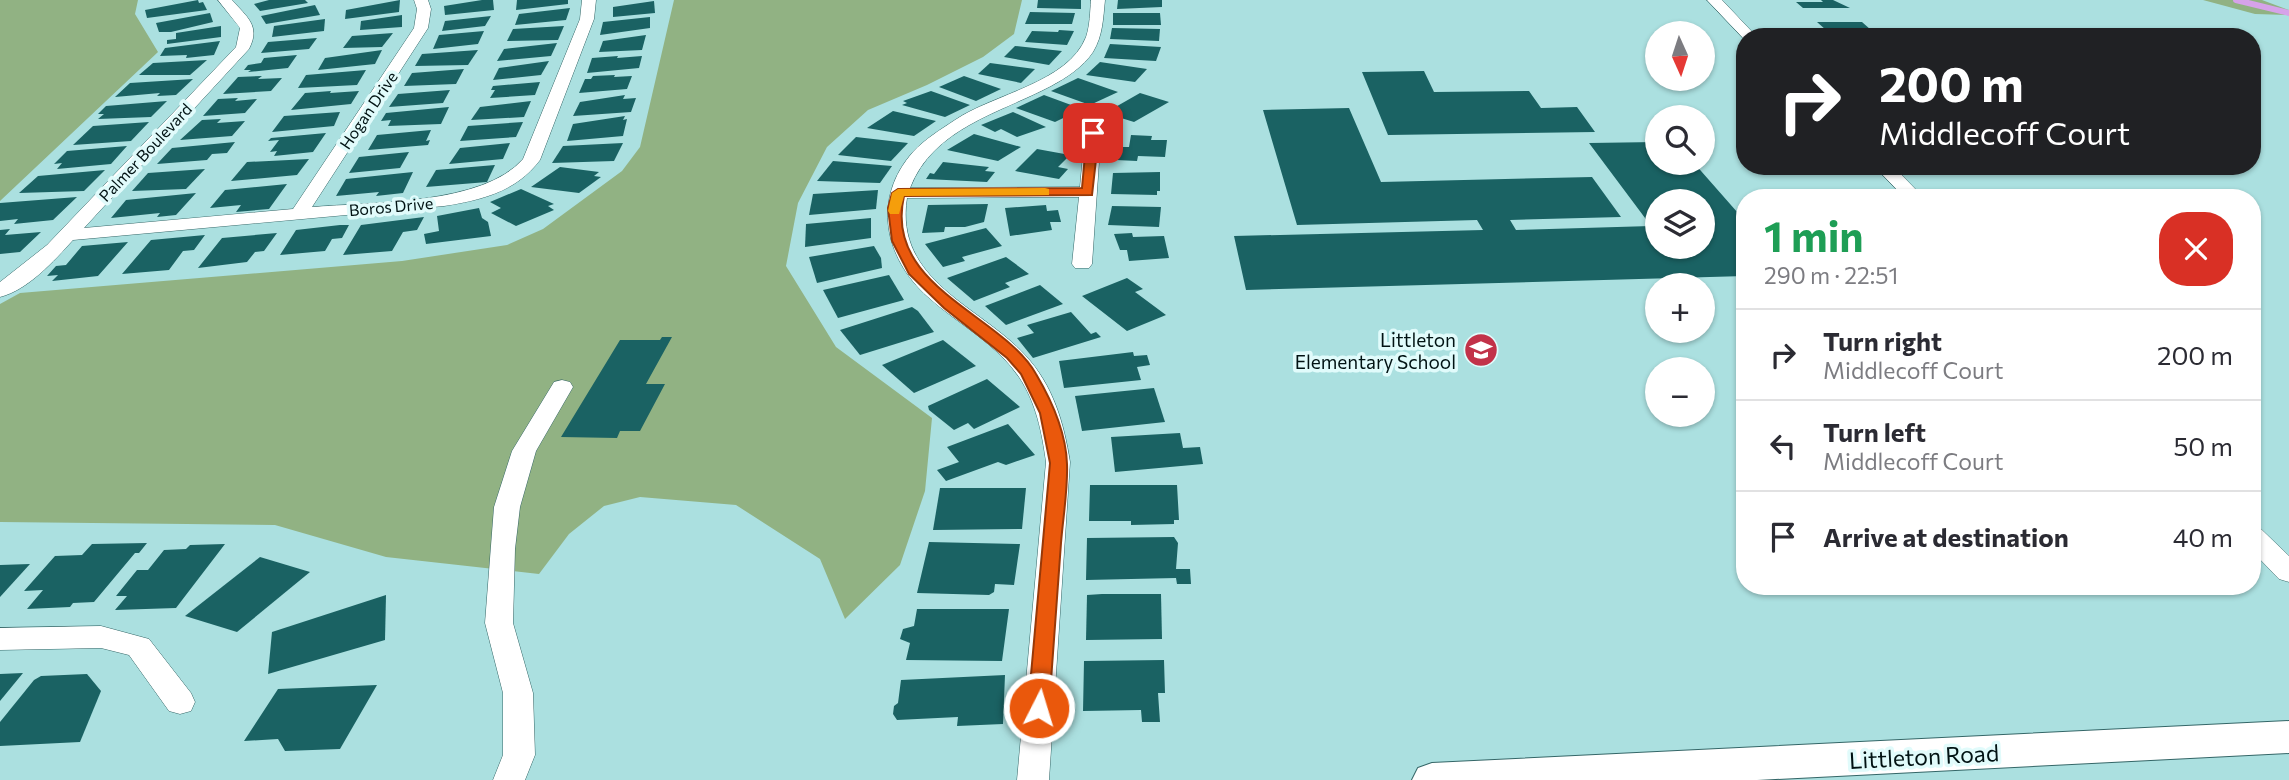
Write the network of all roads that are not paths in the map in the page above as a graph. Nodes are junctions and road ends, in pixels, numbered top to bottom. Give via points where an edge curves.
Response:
1 (225, 0) edge
2 (421, 0) edge
3 (589, 0) edge
4 (1098, 0) edge
5 (1714, 0) edge
6 (1742, 28) edge
7 (1093, 133) dead end
8 (1892, 175) edge
9 (1906, 189) edge
10 (1088, 192) junction
11 (898, 193) junction
12 (298, 215) junction
13 (68, 235) junction
14 (1082, 264) dead end
15 (0, 291) edge
16 (562, 387) dead end
17 (2261, 544) edge
18 (2289, 572) edge
19 (0, 639) edge
20 (180, 702) dead end
21 (2289, 737) edge
22 (1034, 767) edge
23 (509, 780) edge
24 (1432, 780) edge

1 - 13 street, Palmer Boulevard via 248,26 247,41
2 - 12 street, Hogan Drive via 421,28
3 - 12 street, Boros Drive via 587,19 522,173 504,185 454,199
4 - 11 street via 1094,36 1080,57 1048,81 981,111 943,135 918,157
5 - 6 street
7 - 10 street
8 - 9 street
10 - 11 street
10 - 14 street
11 - 22 street via 895,224 905,257 931,289 1028,372 1055,437 1058,463
12 - 13 street, Boros Drive
13 - 15 street, Palmer Boulevard
16 - 23 street via 524,451 507,507 499,623 518,693 519,755
17 - 18 street
19 - 20 street via 101,637 139,647
21 - 24 street, Littleton Road

